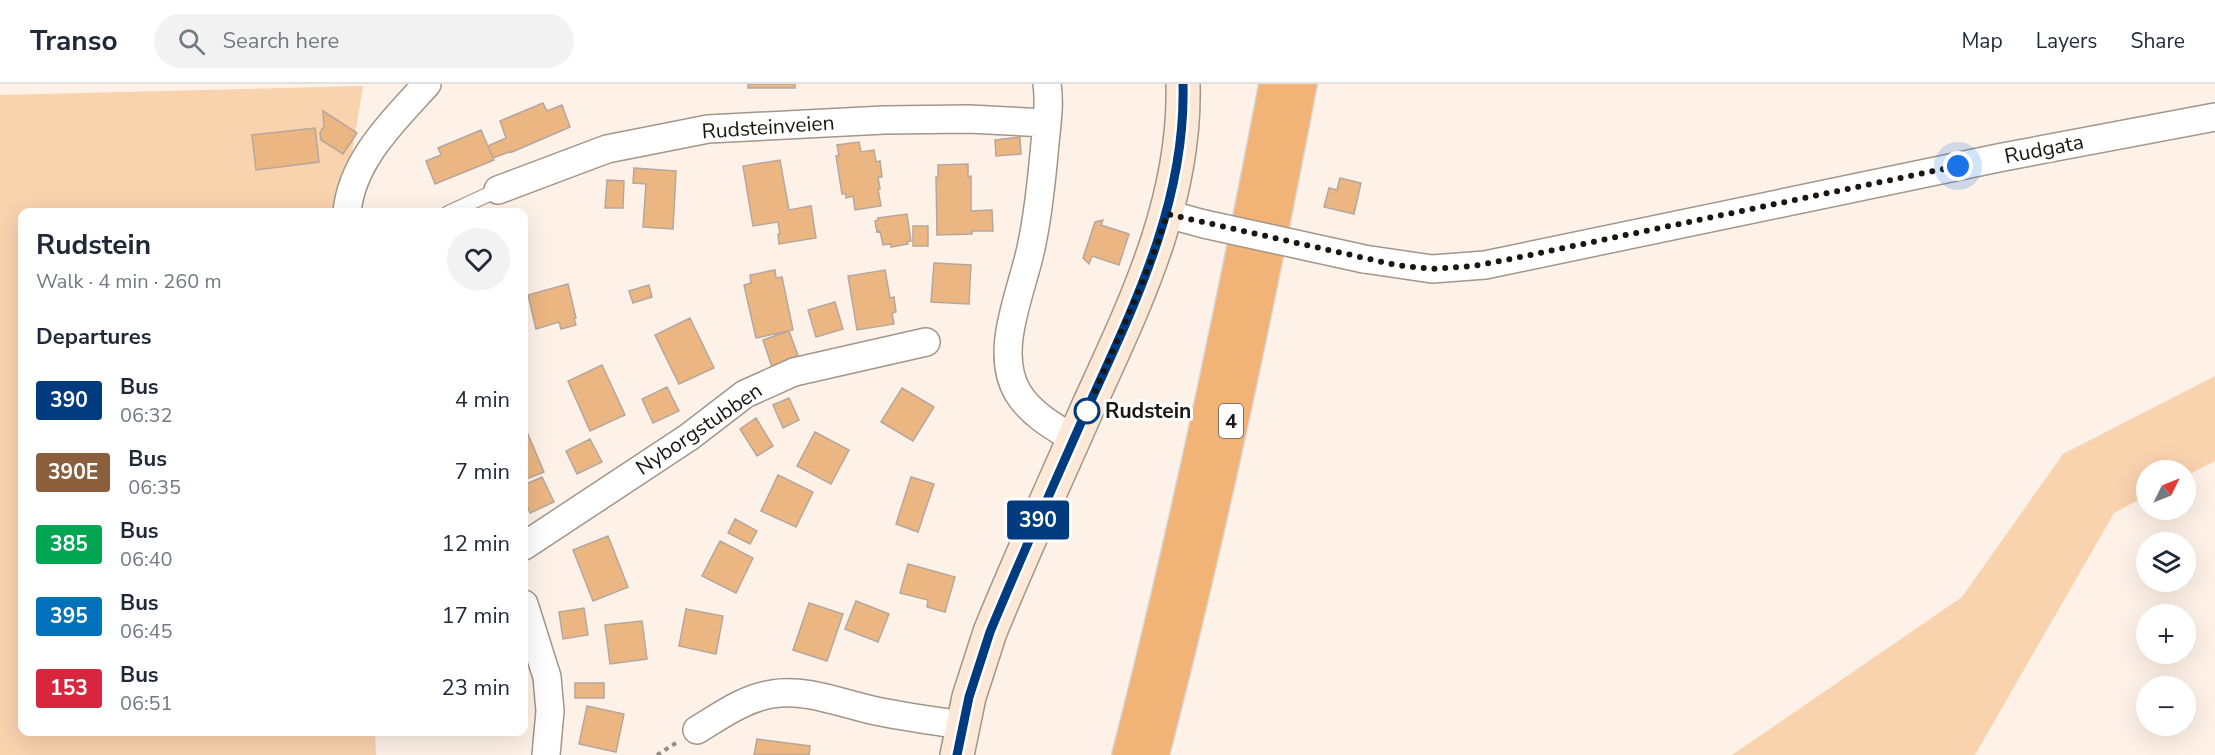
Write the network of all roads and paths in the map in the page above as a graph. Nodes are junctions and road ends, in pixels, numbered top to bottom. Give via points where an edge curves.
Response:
1 (428, 84) edge
2 (1047, 84) edge
3 (1183, 84) edge
4 (1276, 84) edge
5 (1300, 84) edge
6 (2215, 117) edge
7 (1047, 123) junction
8 (498, 190) joint
9 (348, 208) edge
10 (459, 208) edge
11 (1167, 214) junction
12 (926, 342) dead end
13 (1074, 439) junction
14 (528, 543) edge
15 (528, 617) edge
16 (697, 730) dead end
17 (960, 740) edge
18 (546, 755) edge
19 (1129, 755) edge
20 (1152, 755) edge

1 - 9 street via 377,140 360,170
2 - 7 street
3 - 11 main road via 1180,147
4 - 19 highway, 4 via 1203,442
5 - 20 highway, 4 via 1225,449
6 - 11 street, Rudgata, bridge via 1485,264 1432,269 1364,259
7 - 8 street, Rudsteinveien via 884,120 708,129 607,149
7 - 13 street via 1037,215 1007,356 1013,383 1029,407
8 - 10 lane
11 - 13 main road via 1140,290
12 - 14 street, Nyborgstubben via 794,372 745,394 689,437
13 - 17 main road via 990,632
15 - 18 street via 547,677 550,711
16 - 17 street via 738,705 770,694 792,692 877,711

